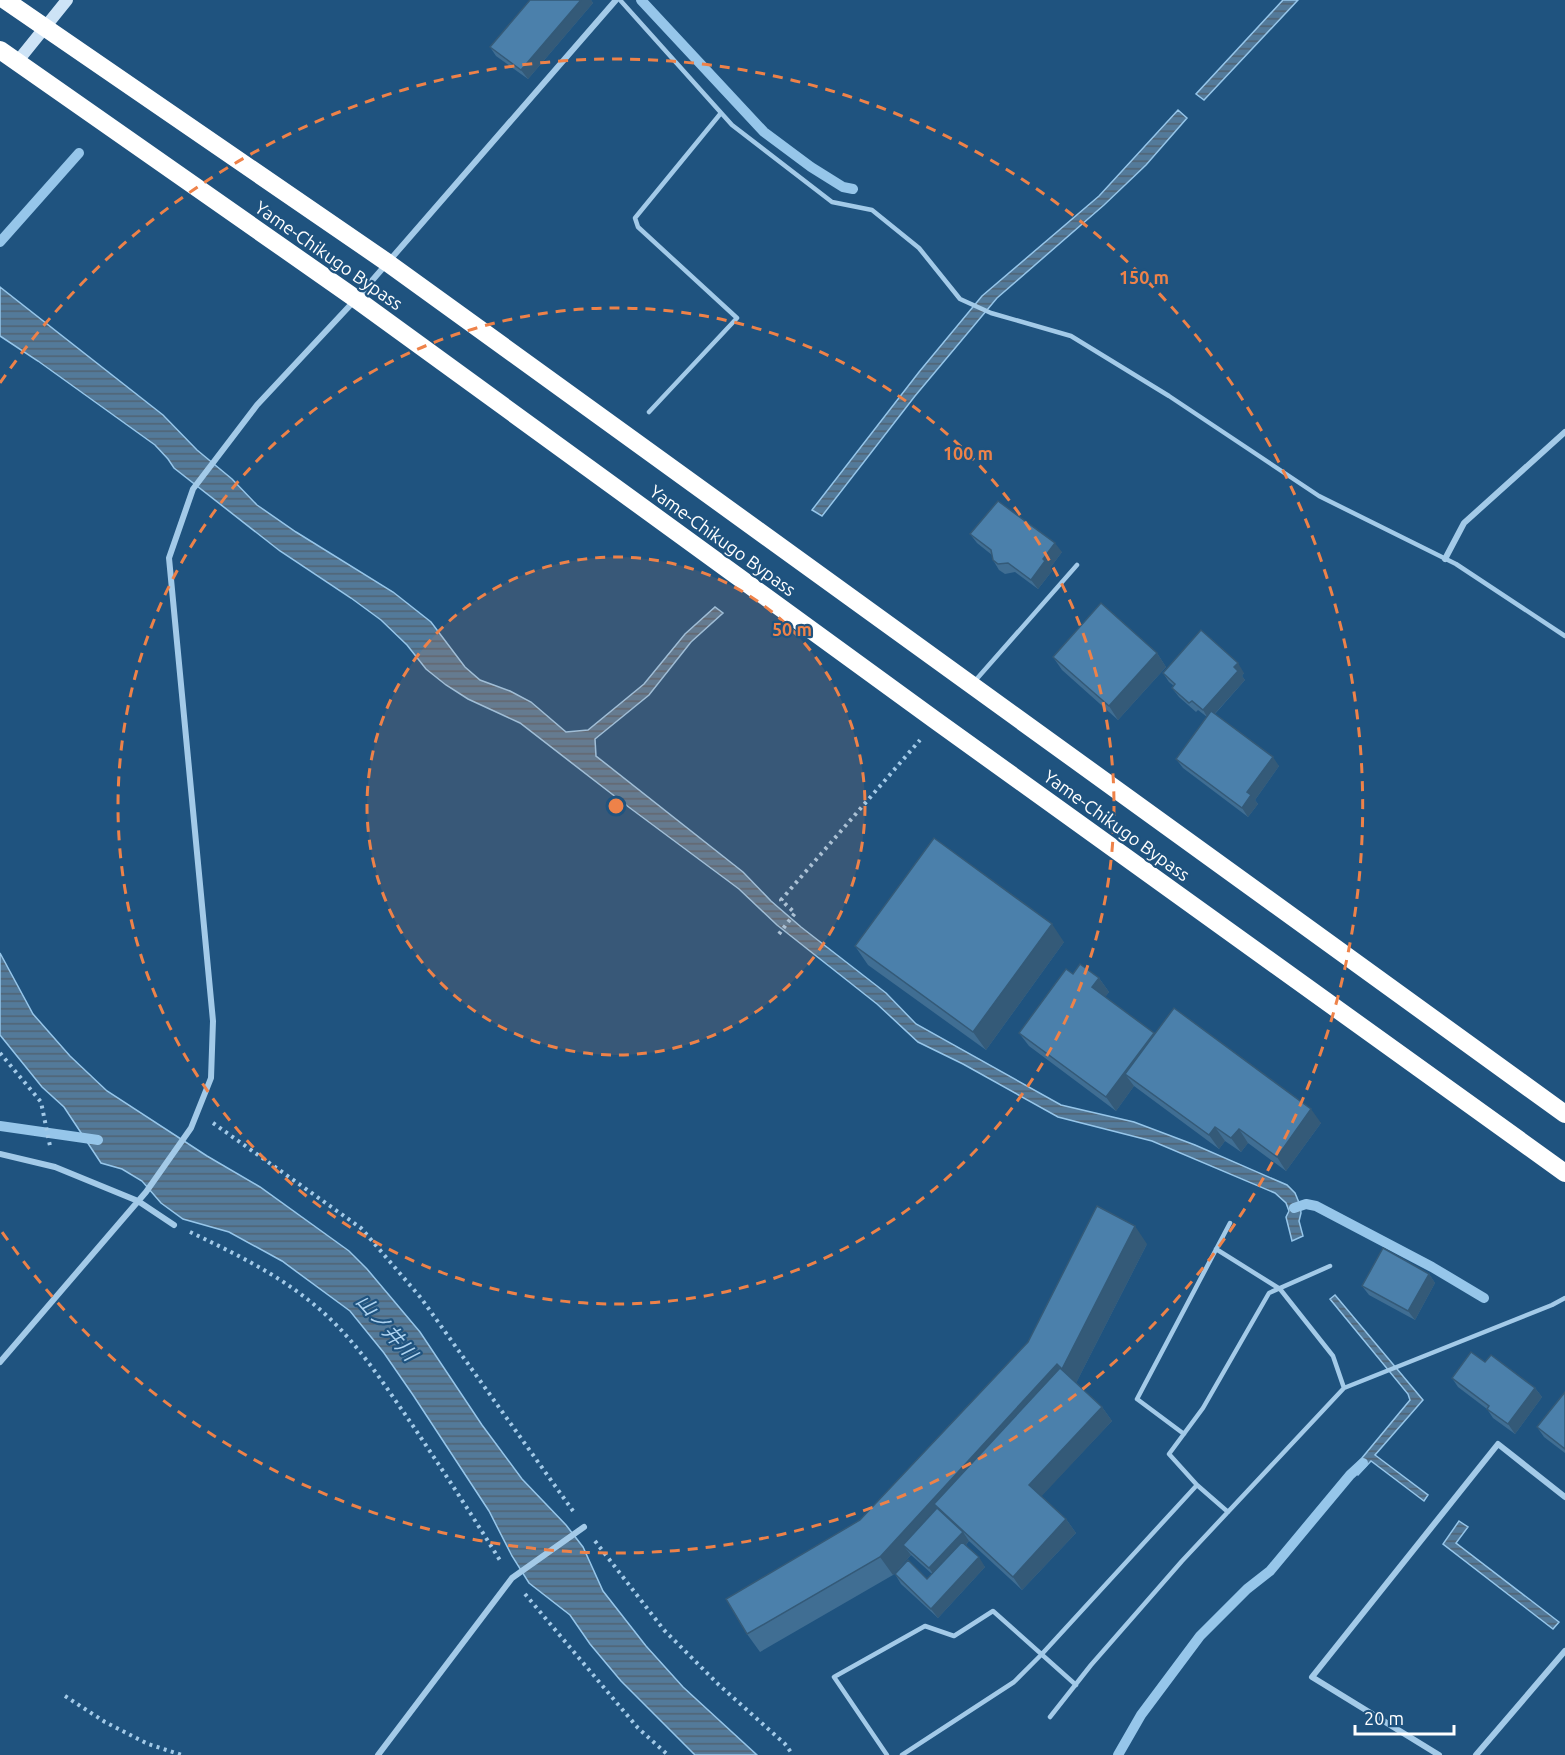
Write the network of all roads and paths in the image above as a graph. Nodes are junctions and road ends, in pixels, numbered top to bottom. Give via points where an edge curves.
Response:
1 (5, 0) edge
2 (67, 0) edge
3 (618, 0) edge
4 (45, 27) junction
5 (0, 50) edge
6 (17, 62) junction
7 (721, 113) junction
8 (388, 263) junction
9 (356, 299) junction
10 (649, 412) dead end
11 (1565, 432) edge
12 (1445, 559) junction
13 (1077, 565) dead end
14 (1565, 636) edge
15 (972, 685) junction
16 (935, 720) junction
17 (779, 934) dead end
18 (0, 1053) edge
19 (198, 1112) junction
20 (1565, 1114) edge
21 (0, 1154) edge
22 (55, 1167) junction
23 (1565, 1173) edge
24 (138, 1201) junction
25 (1230, 1223) dead end
26 (174, 1225) joint
27 (1216, 1249) junction
28 (1330, 1266) dead end
29 (1280, 1288) junction
30 (1565, 1298) edge
31 (0, 1362) edge
32 (1344, 1388) junction
33 (1184, 1434) junction
34 (1197, 1485) junction
35 (1565, 1497) edge
36 (1228, 1512) junction
37 (584, 1527) junction
38 (512, 1578) junction
39 (1565, 1651) edge
40 (1041, 1655) junction
41 (1076, 1685) junction
42 (65, 1696) dead end
43 (1050, 1717) dead end
44 (905, 1754) edge
45 (182, 1755) edge
46 (378, 1755) edge
47 (668, 1755) edge
48 (793, 1755) edge
49 (886, 1755) edge
50 (1439, 1755) edge
51 (1476, 1755) edge

1 - 4 highway, Yame-Chikugo Bypass
2 - 4 street
3 - 7 lane
3 - 8 street
4 - 6 street
4 - 8 highway, Yame-Chikugo Bypass
5 - 6 highway, Yame-Chikugo Bypass
6 - 9 highway, Yame-Chikugo Bypass
7 - 10 lane via 635,218 638,227 737,318
7 - 12 lane via 832,202 872,210 919,248 960,299 991,313 1071,336 1319,496
8 - 9 street
8 - 15 highway, Yame-Chikugo Bypass
9 - 16 highway, Yame-Chikugo Bypass
9 - 19 street via 257,405 193,489 169,558 213,1021 211,1078
11 - 12 street via 1464,523
12 - 14 lane
13 - 15 lane
15 - 20 highway, Yame-Chikugo Bypass
16 - 17 path via 781,900 795,913
16 - 23 highway, Yame-Chikugo Bypass
18 - 22 path via 41,1102
19 - 24 street via 191,1128
19 - 37 path via 361,1228 421,1298
21 - 22 street
22 - 24 street
24 - 26 street
24 - 31 street
25 - 27 lane
26 - 38 path via 249,1260 327,1316 376,1371
27 - 29 lane
27 - 33 lane via 1137,1398
28 - 29 lane
29 - 32 lane via 1333,1356
29 - 33 lane via 1269,1293
30 - 32 lane
32 - 36 lane
33 - 34 lane via 1169,1454
34 - 36 lane
34 - 40 lane
35 - 50 street via 1498,1444 1312,1677
36 - 41 lane
37 - 38 street
37 - 48 path via 664,1630
38 - 46 street
38 - 47 path via 638,1728
39 - 51 street
40 - 41 lane
40 - 44 lane via 1014,1682
40 - 49 lane via 993,1611 954,1636 925,1626 834,1677
41 - 43 lane
42 - 45 path via 148,1744

